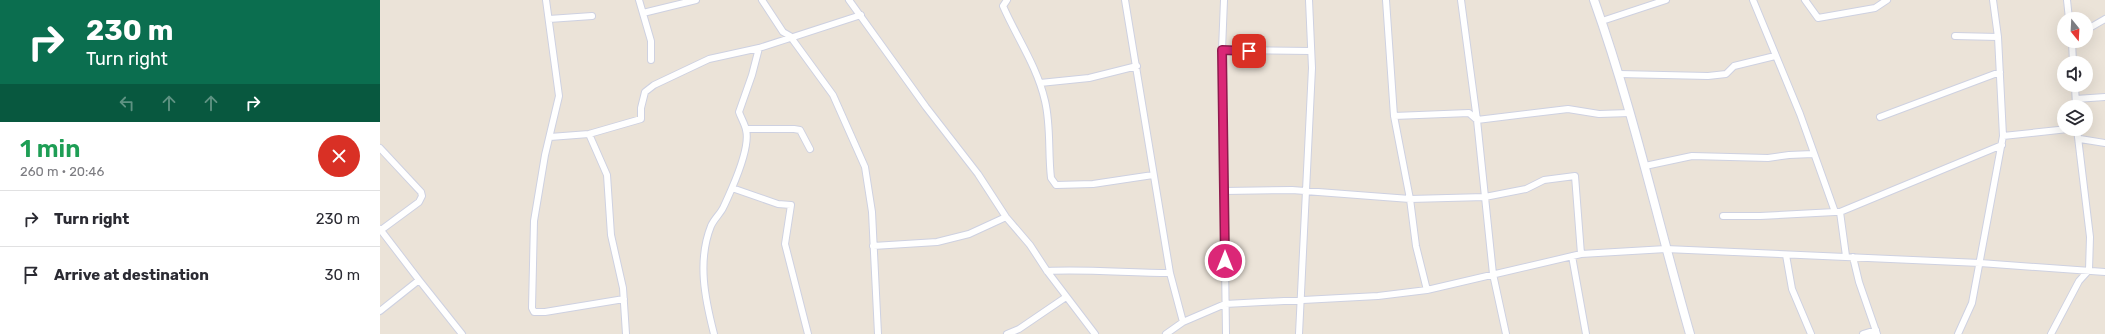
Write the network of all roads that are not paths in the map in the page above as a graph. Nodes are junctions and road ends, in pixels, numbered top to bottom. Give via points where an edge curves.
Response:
1 (546, 0) edge
2 (639, 0) edge
3 (696, 0) edge
4 (762, 0) edge
5 (849, 0) edge
6 (1007, 0) edge
7 (1125, 0) edge
8 (1224, 0) edge
9 (1309, 0) edge
10 (1386, 0) edge
11 (1461, 0) edge
12 (1594, 0) edge
13 (1666, 0) edge
14 (1753, 0) edge
15 (1805, 0) edge
16 (1887, 0) edge
17 (1993, 0) edge
18 (2067, 0) edge
19 (2068, 12) edge
20 (643, 13) junction
21 (861, 15) junction
22 (592, 16) dead end
23 (549, 19) junction
24 (2105, 19) edge
25 (1602, 21) junction
26 (2093, 26) edge
27 (790, 36) junction
28 (1956, 36) dead end
29 (1998, 37) junction
30 (759, 48) junction
31 (1222, 50) junction
32 (1311, 50) junction
33 (1775, 56) junction
34 (651, 60) dead end
35 (1137, 66) junction
36 (2000, 72) junction
37 (1619, 74) junction
38 (1040, 83) junction
39 (2076, 92) edge
40 (2105, 97) edge
41 (2076, 99) joint
42 (1630, 113) junction
43 (1394, 116) junction
44 (1880, 117) dead end
45 (1478, 120) junction
46 (746, 128) junction
47 (2057, 130) edge
48 (590, 134) junction
49 (2003, 136) junction
50 (2079, 136) edge
51 (550, 137) junction
52 (2080, 139) junction
53 (2105, 143) edge
54 (2002, 145) junction
55 (380, 148) edge
56 (810, 149) dead end
57 (1813, 154) junction
58 (1645, 166) junction
59 (1153, 175) junction
60 (732, 188) junction
61 (1307, 190) junction
62 (1224, 191) junction
63 (1485, 197) junction
64 (1410, 199) junction
65 (1838, 212) junction
66 (1723, 216) dead end
67 (1006, 217) junction
68 (380, 230) edge
69 (873, 246) junction
70 (1666, 249) junction
71 (1581, 254) junction
72 (1786, 255) junction
73 (1572, 256) junction
74 (1846, 256) junction
75 (1853, 257) junction
76 (1980, 263) junction
77 (2089, 270) junction
78 (1047, 271) junction
79 (2105, 272) edge
80 (1170, 273) junction
81 (1494, 274) junction
82 (419, 280) junction
83 (1427, 290) junction
84 (1066, 298) junction
85 (624, 299) junction
86 (1300, 299) junction
87 (1225, 304) junction
88 (380, 311) edge
89 (1183, 322) junction
90 (1876, 332) edge
91 (462, 334) edge
92 (626, 334) edge
93 (714, 334) edge
94 (808, 334) edge
95 (878, 334) edge
96 (1007, 334) edge
97 (1095, 334) edge
98 (1166, 334) edge
99 (1226, 334) edge
100 (1299, 334) edge
101 (1506, 334) edge
102 (1586, 334) edge
103 (1690, 334) edge
104 (1811, 334) edge
105 (1863, 334) edge
106 (1958, 334) edge
107 (2051, 334) edge

1 - 23 street
2 - 20 street
3 - 20 street
4 - 27 street via 783,32
5 - 21 street
6 - 38 street via 1003,6 1013,30 1035,67
7 - 35 street
8 - 31 street
9 - 32 street
10 - 43 street
11 - 45 street
12 - 25 street
13 - 25 street
14 - 33 street
15 - 16 street via 1818,18 1874,8
17 - 29 street
18 - 19 street
20 - 34 street via 651,41
21 - 27 street
21 - 67 street via 926,108 978,174
22 - 23 street
23 - 51 street via 559,96
24 - 26 street
25 - 37 street
27 - 30 street
27 - 69 street via 833,95 864,167 872,212
28 - 29 street
29 - 36 street
30 - 46 street via 739,112
30 - 48 street via 709,60 654,85 645,92 641,119
31 - 32 street
31 - 62 street
32 - 61 street
33 - 37 street via 1734,66 1726,74
33 - 57 street via 1800,114
35 - 38 street via 1089,78
35 - 59 street
36 - 44 street
36 - 49 street
37 - 42 street
38 - 59 street via 1046,103 1051,178 1056,186 1093,184
39 - 41 street
40 - 41 street
42 - 45 street via 1599,114 1568,109
42 - 58 street
43 - 45 street via 1470,113
43 - 64 street
45 - 63 street
46 - 56 street via 800,130
46 - 60 street via 747,136 741,164
47 - 49 street
48 - 51 street
48 - 85 street via 607,175 611,235
49 - 54 street
50 - 52 street
51 - 85 street via 534,221 532,308 534,312 545,312
52 - 53 street
52 - 77 street via 2090,237
54 - 65 street
54 - 76 street
55 - 68 street via 422,196 419,202
57 - 58 street via 1789,154 1768,158 1692,156
57 - 65 street
58 - 70 street
59 - 80 street
60 - 93 street via 712,224 703,260 706,305
60 - 94 street via 778,204 791,205 784,244
61 - 62 street
61 - 64 street
61 - 86 street
62 - 87 street
63 - 64 street
63 - 71 street via 1526,189 1544,180 1575,176
63 - 81 street
64 - 83 street via 1416,246
65 - 66 street
65 - 74 street
67 - 69 street via 969,234 937,242
67 - 78 street via 1030,245
68 - 82 street
69 - 95 street
70 - 71 street
70 - 72 street
70 - 103 street
71 - 73 street
72 - 74 street
72 - 104 street via 1792,289
73 - 81 street
73 - 102 street
74 - 75 street
75 - 76 street
75 - 90 street
76 - 77 street
76 - 106 street via 1972,303
77 - 79 street
77 - 107 street via 2079,280
78 - 80 street via 1081,269
78 - 84 street
80 - 89 street
81 - 83 street
81 - 101 street
82 - 88 street
82 - 91 street
83 - 86 street via 1378,296
84 - 96 street
84 - 97 street
85 - 92 street
86 - 87 street
86 - 100 street
87 - 89 street
87 - 99 street
89 - 98 street
90 - 105 street

